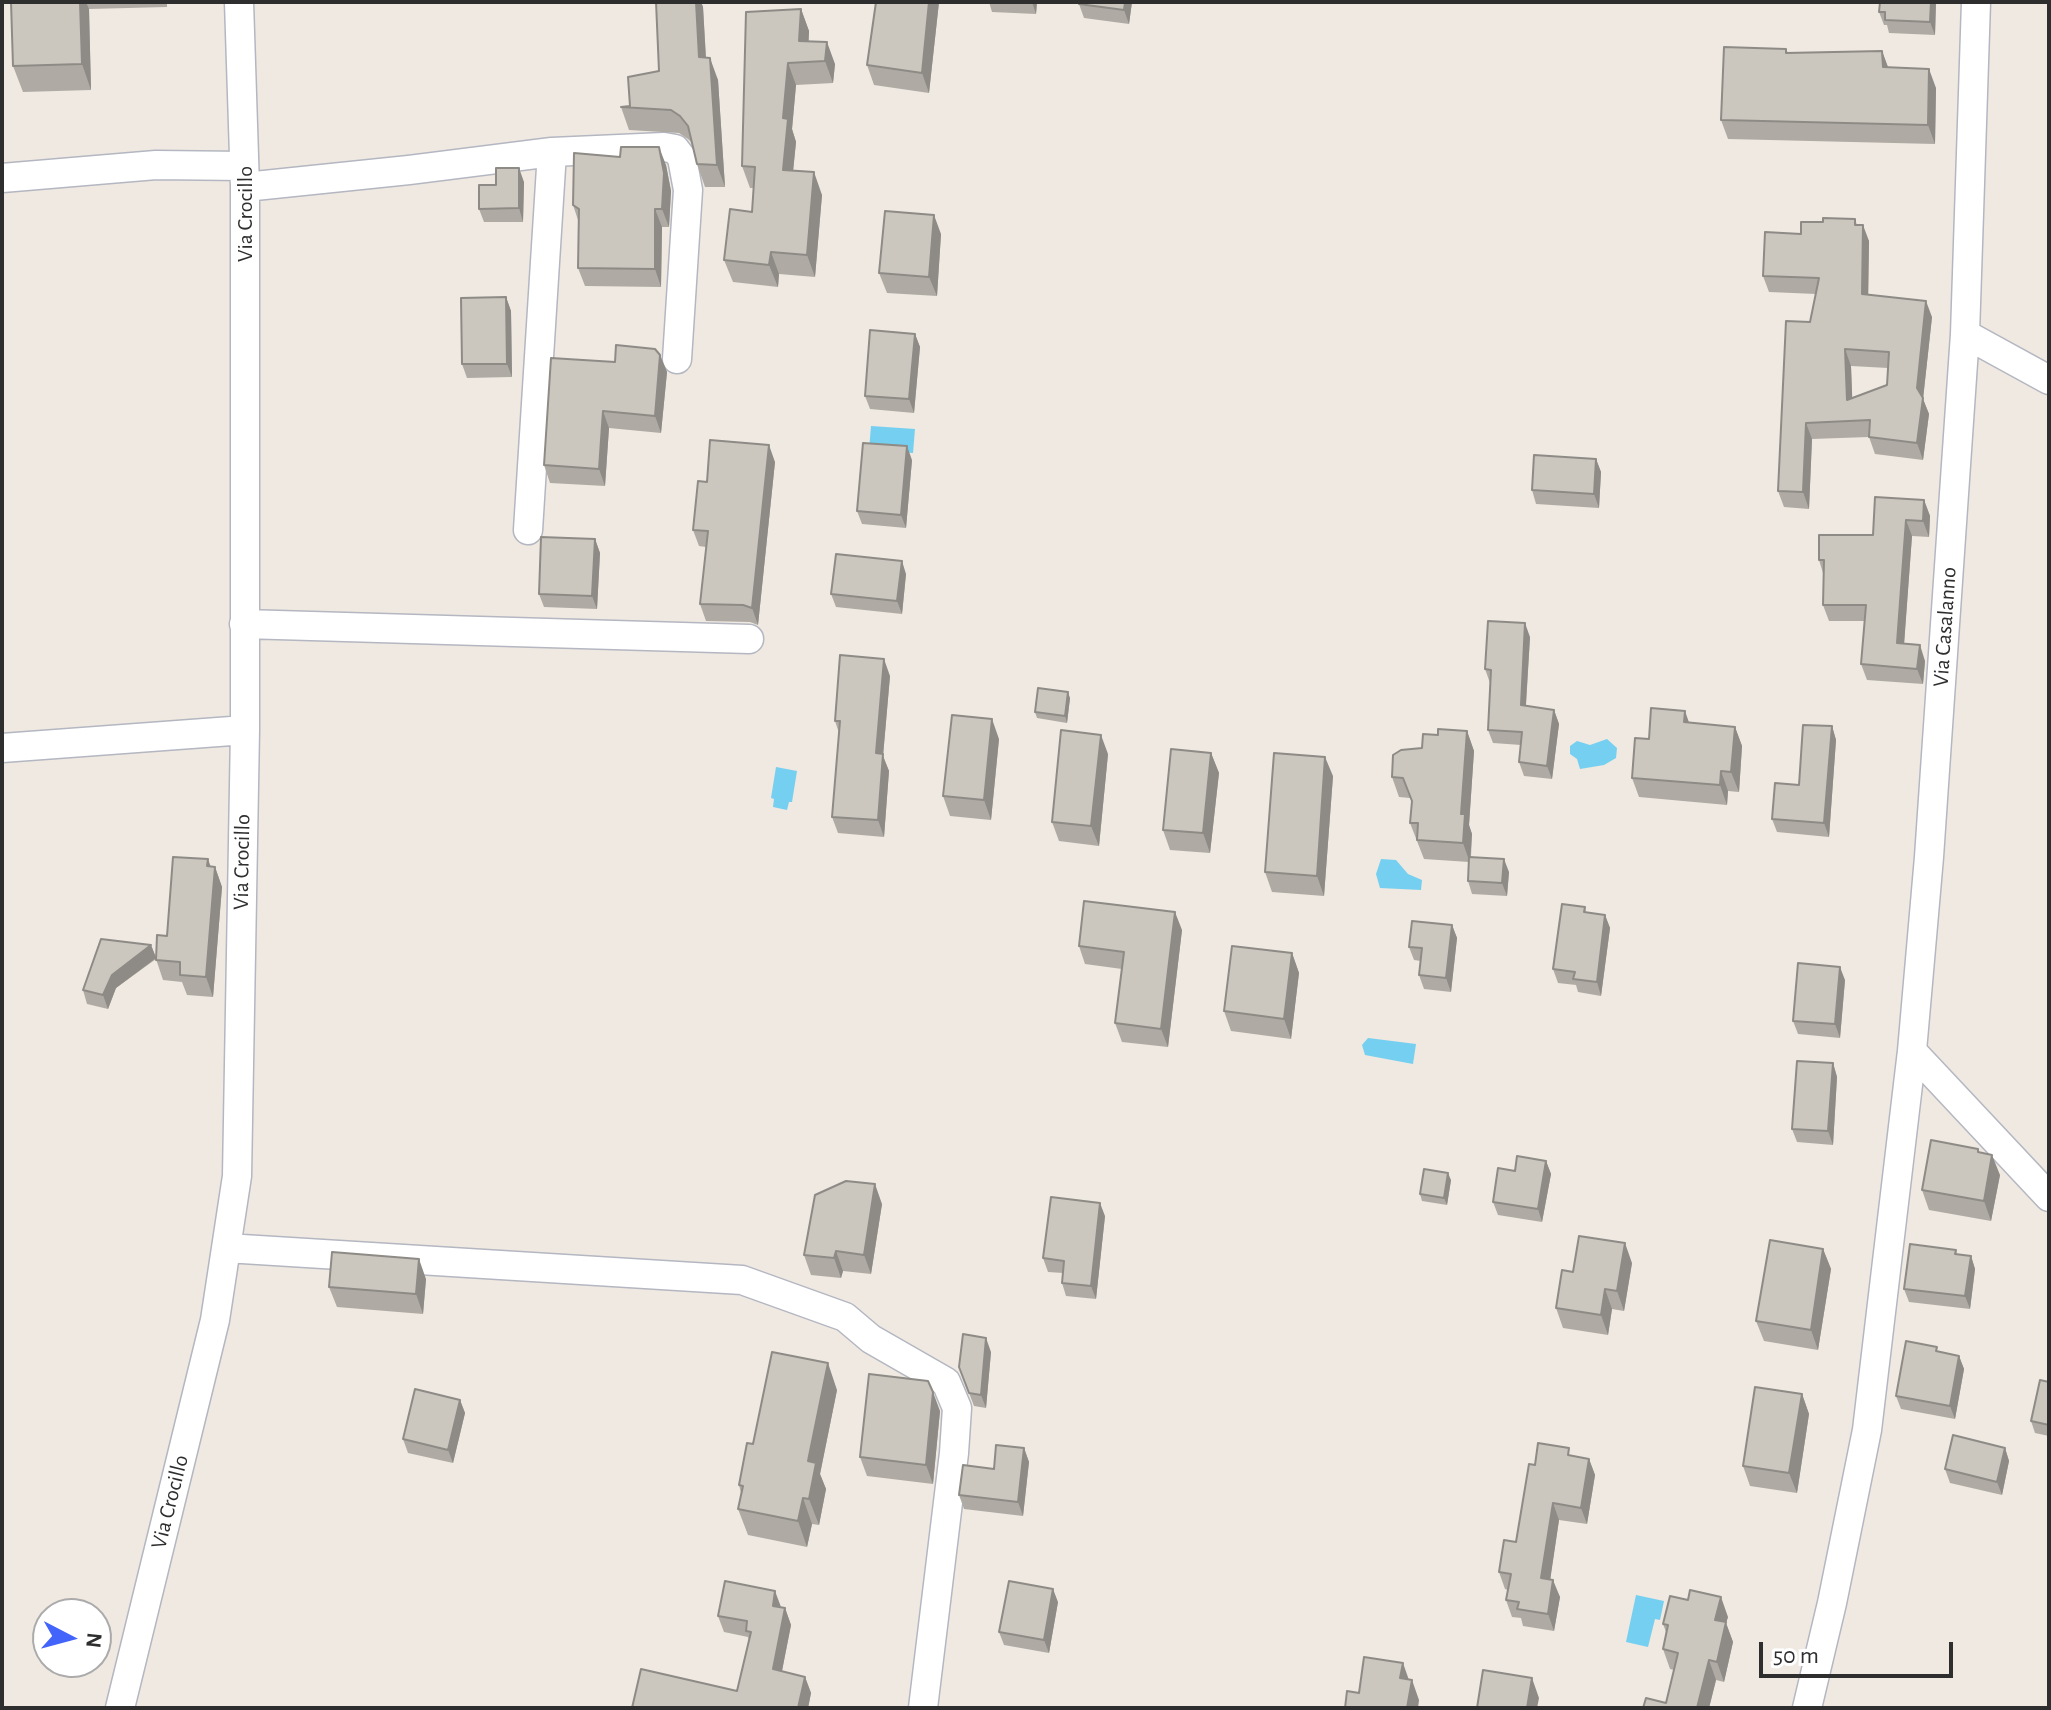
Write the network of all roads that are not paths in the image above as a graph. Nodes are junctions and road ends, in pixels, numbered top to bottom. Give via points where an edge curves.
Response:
1 (239, 2) edge
2 (1976, 2) edge
3 (552, 152) junction
4 (245, 176) junction
5 (2, 178) edge
6 (1965, 334) junction
7 (677, 359) dead end
8 (2049, 380) edge
9 (528, 530) dead end
10 (244, 624) junction
11 (749, 639) dead end
12 (245, 730) junction
13 (2, 748) edge
14 (1912, 1051) junction
15 (2049, 1197) edge
16 (226, 1248) junction
17 (120, 1708) edge
18 (923, 1708) edge
19 (1807, 1708) edge

1 - 4 street, Via Crocillo
2 - 6 street, Via Casalanno
3 - 4 street via 409,170
3 - 7 street via 664,147 675,149 682,158 688,190
3 - 9 street
4 - 5 street via 156,165
4 - 10 street, Via Crocillo
6 - 8 street
6 - 14 street, Via Casalanno
10 - 11 street
10 - 12 street, Via Crocillo
12 - 13 street
12 - 16 street, Via Crocillo via 237,1176
14 - 15 street
14 - 19 street, Via Casalanno via 1867,1430
16 - 17 street, Via Crocillo via 215,1320
16 - 18 street via 742,1280 845,1317 871,1339 946,1382 957,1408 954,1453

